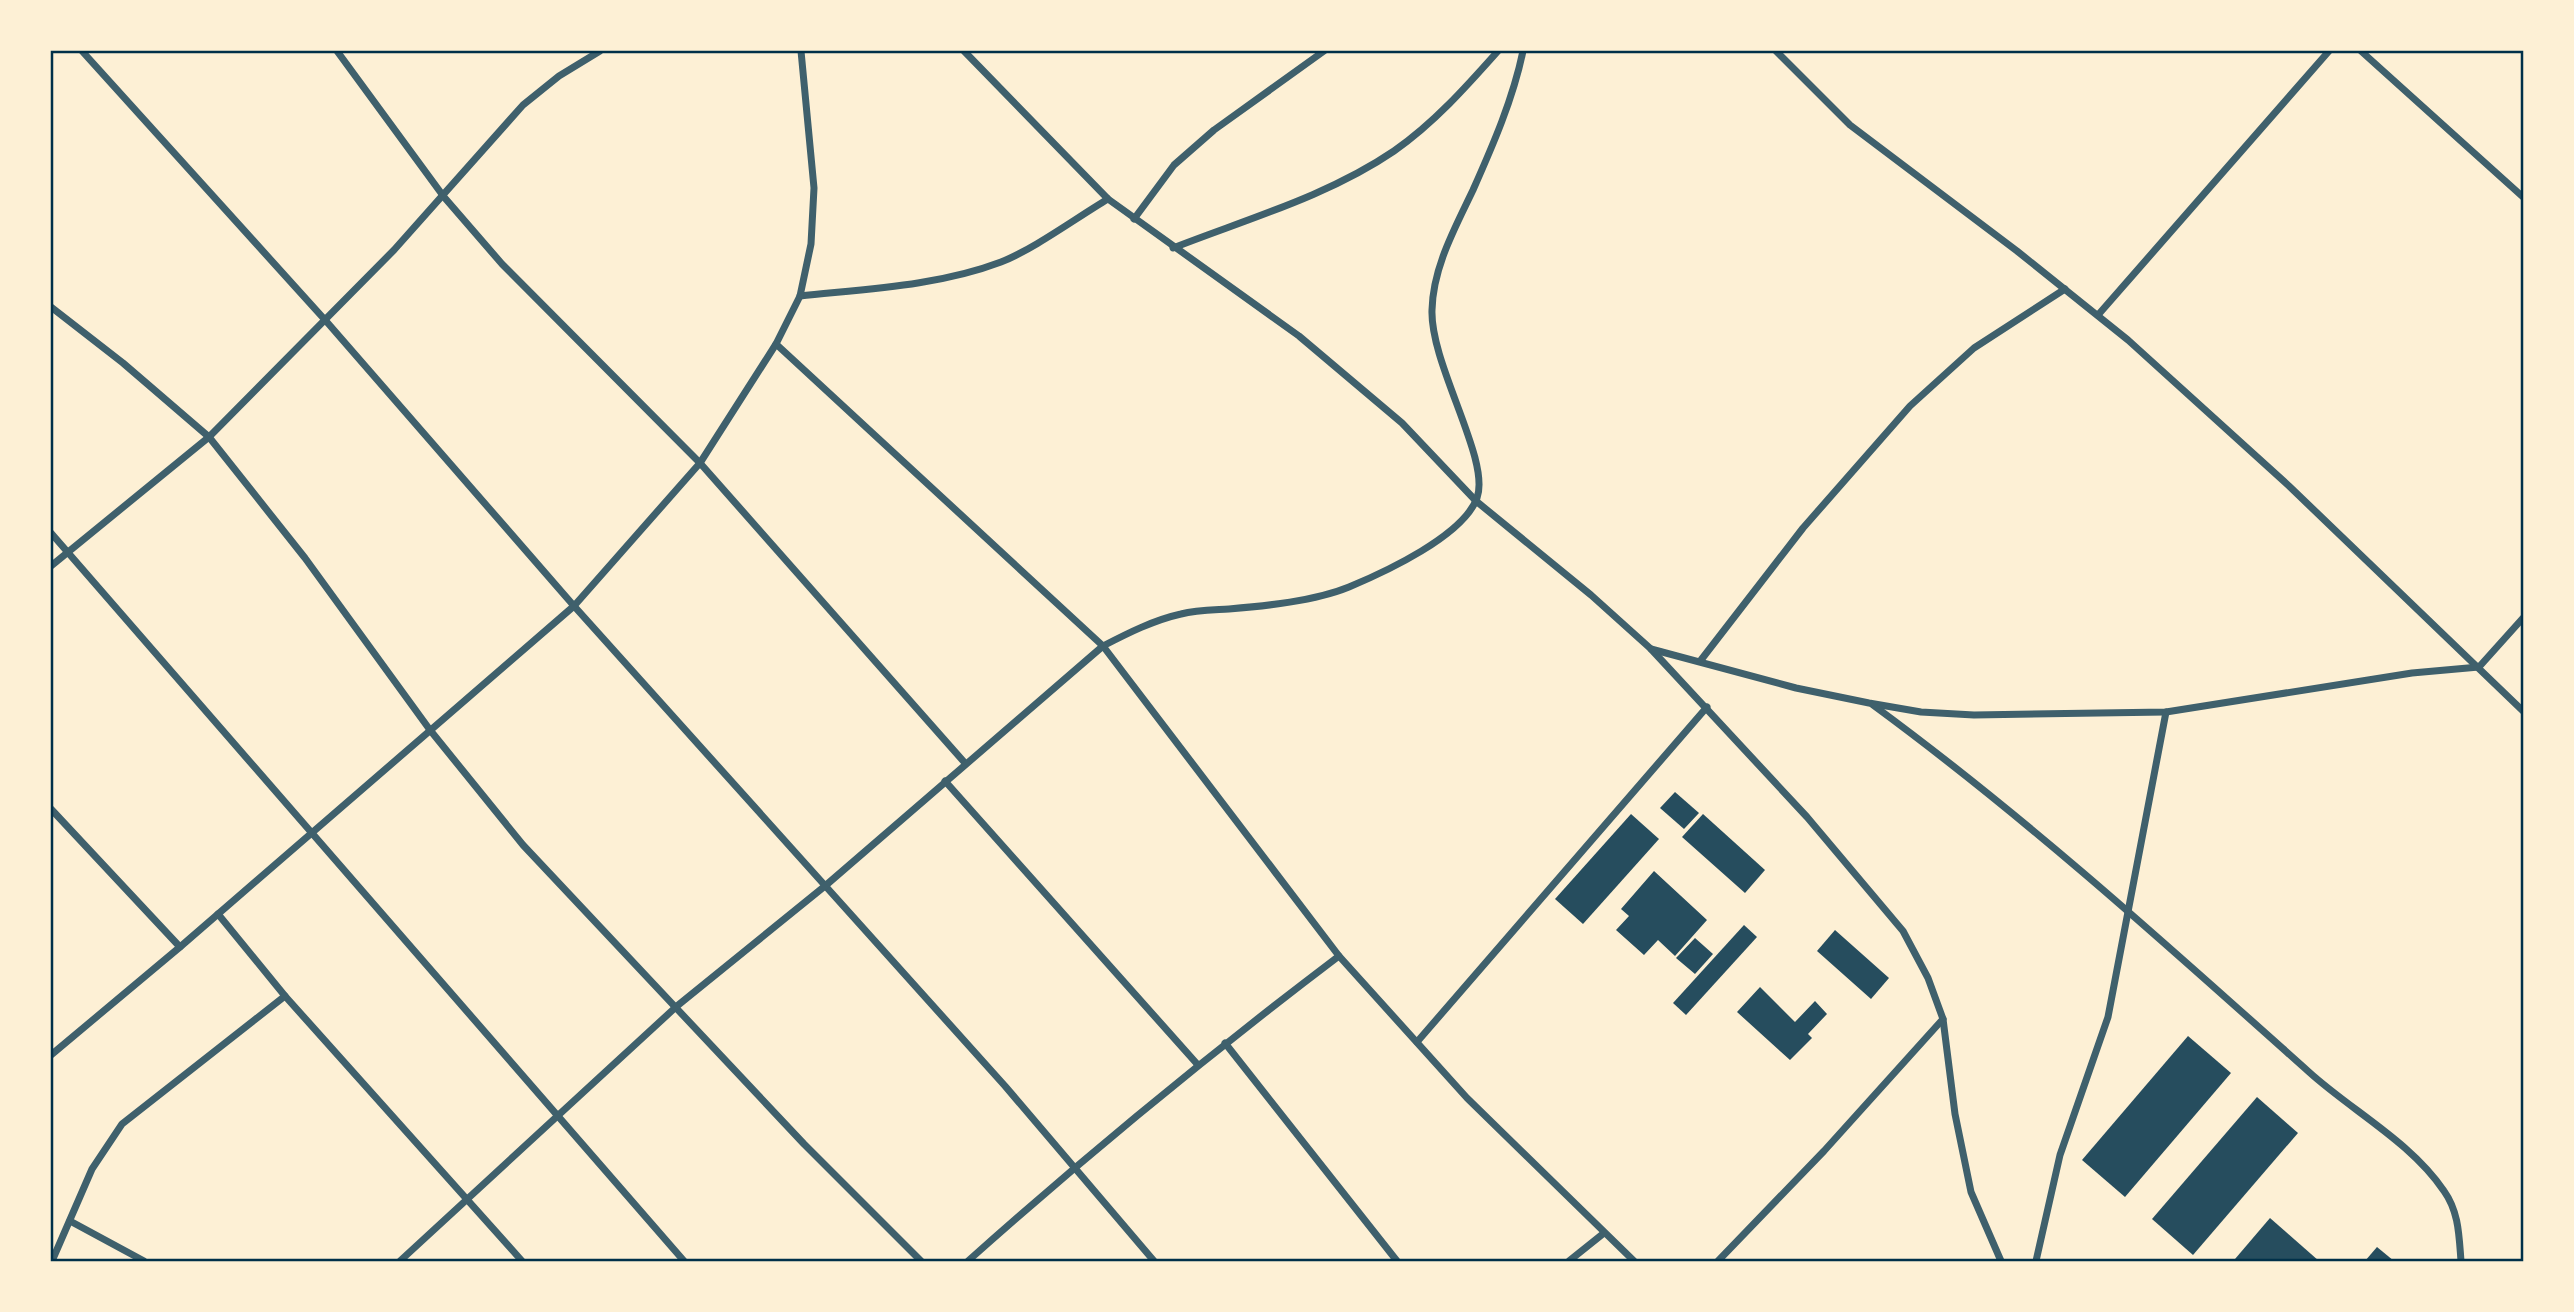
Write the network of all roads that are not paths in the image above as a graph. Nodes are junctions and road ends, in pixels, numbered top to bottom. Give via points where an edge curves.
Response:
1 (82, 51) edge
2 (337, 51) edge
3 (600, 51) edge
4 (802, 51) edge
5 (964, 51) edge
6 (1324, 51) edge
7 (1498, 51) edge
8 (1523, 51) edge
9 (1776, 51) edge
10 (2329, 51) edge
11 (2361, 51) edge
12 (444, 197) junction
13 (2523, 197) edge
14 (1108, 199) junction
15 (1134, 219) junction
16 (1173, 248) junction
17 (2065, 289) junction
18 (800, 296) junction
19 (51, 307) edge
20 (2098, 314) junction
21 (326, 321) junction
22 (776, 344) junction
23 (209, 437) junction
24 (700, 463) junction
25 (1476, 501) junction
26 (51, 533) edge
27 (67, 551) junction
28 (51, 566) edge
29 (573, 606) junction
30 (2523, 618) edge
31 (1103, 646) junction
32 (1651, 649) junction
33 (1702, 660) junction
34 (2479, 667) junction
35 (1870, 703) junction
36 (1707, 707) junction
37 (2523, 711) edge
38 (2166, 712) junction
39 (430, 730) junction
40 (965, 763) junction
41 (945, 781) junction
42 (51, 809) edge
43 (312, 831) junction
44 (825, 886) junction
45 (2128, 912) junction
46 (218, 914) junction
47 (180, 947) junction
48 (1339, 956) junction
49 (285, 996) junction
50 (677, 1006) junction
51 (1943, 1019) junction
52 (1418, 1042) junction
53 (1224, 1043) junction
54 (51, 1055) edge
55 (1198, 1065) junction
56 (558, 1119) junction
57 (1074, 1166) junction
58 (468, 1201) junction
59 (70, 1221) junction
60 (1604, 1233) junction
61 (52, 1261) edge
62 (144, 1261) edge
63 (400, 1261) edge
64 (522, 1261) edge
65 (684, 1261) edge
66 (921, 1261) edge
67 (968, 1261) edge
68 (1154, 1261) edge
69 (1397, 1261) edge
70 (1569, 1261) edge
71 (1634, 1261) edge
72 (1718, 1261) edge
73 (2001, 1261) edge
74 (2036, 1261) edge
75 (2461, 1261) edge

1 - 21 street
2 - 12 street
3 - 12 street via 523,105
4 - 18 street via 814,188 811,244
5 - 14 street
6 - 15 street via 1214,130 1174,165
7 - 16 street via 1450,104 1394,151 1318,192
8 - 25 street via 1504,116 1449,242 1433,295 1433,330 1441,365 1480,476
9 - 17 street via 1850,125
10 - 20 street
11 - 13 street
12 - 21 street
12 - 24 street via 502,264
14 - 15 street
14 - 18 street via 1016,255 972,272
15 - 16 street
16 - 25 street via 1299,336 1402,423
17 - 20 street
17 - 33 street via 1974,348 1910,406 1803,528
18 - 22 street
19 - 23 street
20 - 34 street via 2289,485
21 - 23 street
21 - 29 street
22 - 24 street
22 - 31 street
23 - 27 street
23 - 39 street via 298,549
24 - 29 street
24 - 40 street
25 - 31 street via 1442,536 1384,572 1345,589 1270,604 1183,613 1134,629
25 - 32 street
26 - 27 street
27 - 28 street
27 - 43 street
29 - 39 street
29 - 44 street
30 - 34 street
31 - 40 street
31 - 48 street
32 - 33 street
32 - 36 street
33 - 35 street via 1796,688
34 - 37 street
34 - 38 street via 2412,673
35 - 38 street via 1974,715
35 - 45 street via 2015,813
36 - 51 street via 1903,931
36 - 52 street
38 - 45 street
39 - 43 street
39 - 50 street via 523,845
40 - 41 street
41 - 44 street
41 - 55 street
42 - 47 street
43 - 46 street
43 - 56 street
44 - 50 street
44 - 57 street
45 - 74 street via 2108,1017 2060,1155
45 - 75 street via 2431,1175 2454,1206
46 - 47 street
46 - 49 street
47 - 54 street
48 - 52 street
48 - 53 street
49 - 58 street
49 - 59 street via 122,1124 92,1169
50 - 56 street
50 - 66 street via 804,1144
51 - 72 street
51 - 73 street via 1971,1192
52 - 60 street via 1467,1098
53 - 55 street
53 - 69 street
55 - 57 street
56 - 58 street
56 - 65 street
57 - 67 street
57 - 68 street
58 - 63 street
58 - 64 street
59 - 61 street
59 - 62 street
60 - 70 street
60 - 71 street

